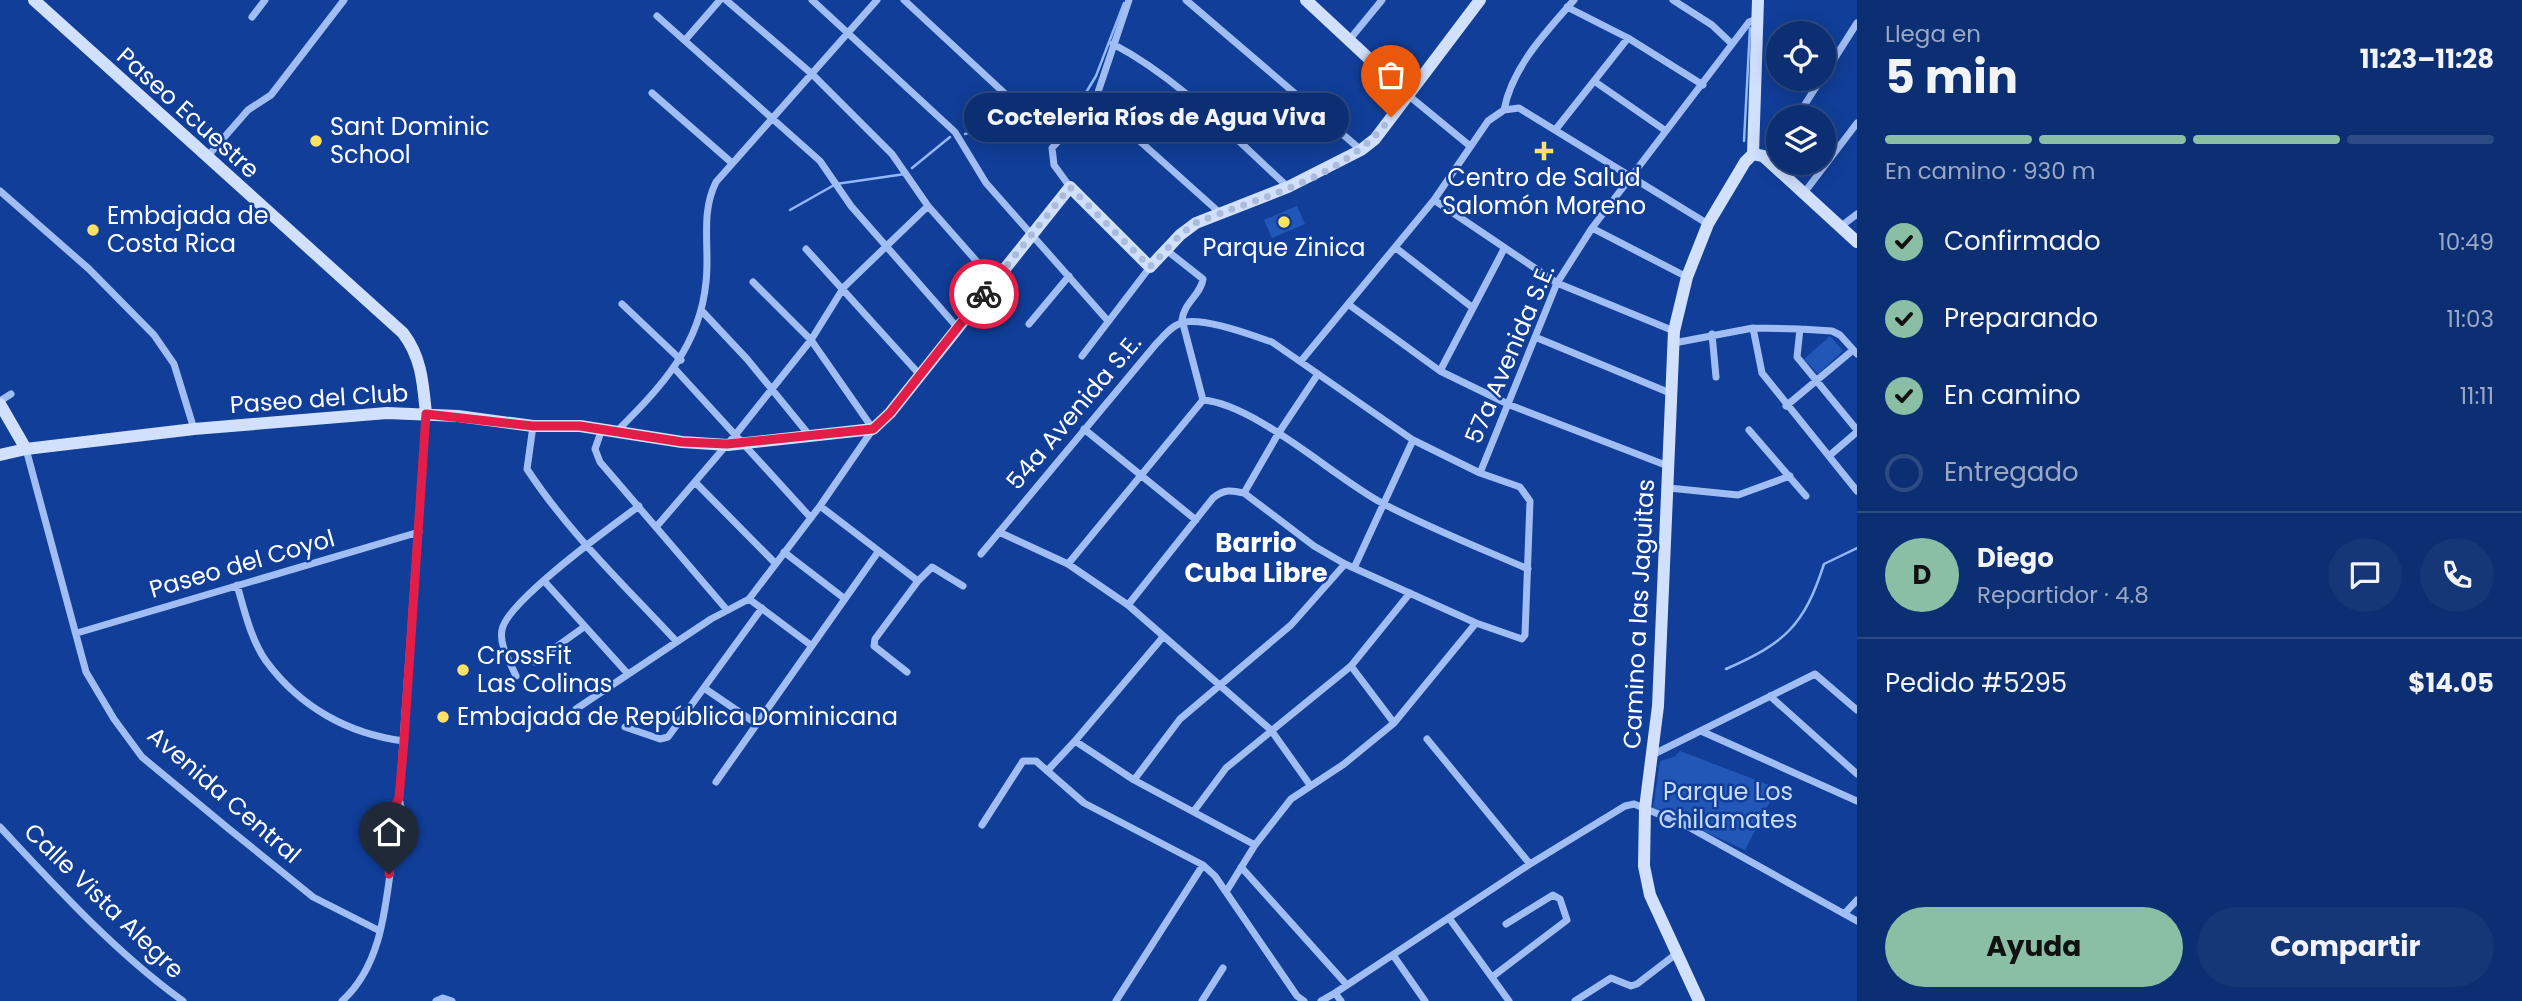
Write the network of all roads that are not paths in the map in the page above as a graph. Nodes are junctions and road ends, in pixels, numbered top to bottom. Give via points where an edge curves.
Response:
1 (34, 0) edge
2 (265, 0) edge
3 (344, 0) edge
4 (720, 0) edge
5 (726, 0) edge
6 (812, 0) edge
7 (877, 0) edge
8 (904, 0) edge
9 (1129, 0) edge
10 (1186, 0) edge
11 (1306, 0) edge
12 (1382, 0) edge
13 (1480, 0) edge
14 (1574, 0) edge
15 (1673, 0) edge
16 (1758, 0) edge
17 (1567, 7) junction
18 (657, 16) dead end
19 (252, 17) dead end
20 (1757, 19) junction
21 (1857, 23) edge
22 (849, 32) junction
23 (1628, 38) junction
24 (686, 39) junction
25 (1350, 39) junction
26 (1113, 44) junction
27 (1732, 44) junction
28 (1836, 55) edge
29 (811, 74) junction
30 (1594, 81) junction
31 (1703, 85) junction
32 (652, 93) dead end
33 (1408, 95) junction
34 (1096, 101) junction
35 (1504, 110) junction
36 (1027, 114) dead end
37 (771, 119) junction
38 (1857, 122) edge
39 (1556, 128) junction
40 (1666, 131) junction
41 (1470, 146) junction
42 (1361, 150) junction
43 (1753, 154) junction
44 (207, 158) junction
45 (1766, 158) edge
46 (732, 163) junction
47 (1790, 175) edge
48 (1631, 177) junction
49 (1070, 187) junction
50 (1288, 187) junction
51 (0, 191) edge
52 (1804, 193) junction
53 (1434, 200) junction
54 (928, 206) junction
55 (1220, 213) junction
56 (1857, 214) edge
57 (1708, 224) junction
58 (1840, 227) junction
59 (1592, 228) junction
60 (1033, 235) junction
61 (1857, 242) edge
62 (888, 247) junction
63 (1396, 248) junction
64 (806, 249) dead end
65 (1165, 249) junction
66 (1504, 249) junction
67 (1150, 267) junction
68 (1069, 276) junction
69 (1687, 277) junction
70 (994, 281) junction
71 (753, 282) dead end
72 (1557, 283) junction
73 (844, 287) junction
74 (622, 304) dead end
75 (1348, 304) junction
76 (1473, 308) junction
77 (701, 310) junction
78 (1108, 321) junction
79 (1183, 322) junction
80 (1028, 324) dead end
81 (957, 327) junction
82 (1753, 328) junction
83 (1800, 329) junction
84 (1712, 334) junction
85 (1535, 337) junction
86 (1674, 337) junction
87 (811, 340) junction
88 (1855, 352) edge
89 (1082, 356) dead end
90 (681, 360) junction
91 (1301, 361) junction
92 (675, 369) junction
93 (1440, 371) junction
94 (1318, 374) junction
95 (920, 375) junction
96 (1716, 377) dead end
97 (1816, 380) junction
98 (772, 390) junction
99 (1670, 393) junction
100 (10, 394) dead end
101 (1203, 400) junction
102 (0, 403) edge
103 (1510, 405) junction
104 (1786, 406) junction
105 (426, 414) junction
106 (533, 426) junction
107 (194, 429) junction
108 (602, 429) junction
109 (873, 429) junction
110 (1084, 429) junction
111 (618, 430) junction
112 (1749, 430) dead end
113 (1857, 431) edge
114 (1278, 434) junction
115 (810, 436) junction
116 (1413, 440) junction
117 (736, 441) junction
118 (26, 449) junction
119 (0, 455) edge
120 (1829, 456) junction
121 (1668, 466) junction
122 (1480, 473) junction
123 (1140, 475) junction
124 (1790, 476) junction
125 (695, 482) junction
126 (1669, 488) junction
127 (1857, 491) edge
128 (1244, 493) junction
129 (1806, 496) dead end
130 (1381, 503) junction
131 (639, 506) junction
132 (820, 506) junction
133 (811, 517) junction
134 (1196, 520) junction
135 (657, 526) junction
136 (419, 532) junction
137 (999, 532) junction
138 (587, 546) junction
139 (784, 552) junction
140 (878, 552) junction
141 (981, 554) dead end
142 (775, 563) junction
143 (1068, 564) junction
144 (1345, 564) junction
145 (1354, 568) junction
146 (1528, 569) junction
147 (918, 581) junction
148 (545, 582) junction
149 (237, 585) junction
150 (963, 586) dead end
151 (1410, 593) junction
152 (749, 598) junction
153 (845, 599) junction
154 (1128, 605) junction
155 (762, 608) junction
156 (727, 610) junction
157 (1476, 623) junction
158 (584, 627) junction
159 (76, 633) junction
160 (1163, 637) junction
161 (677, 642) junction
162 (812, 646) junction
163 (535, 662) dead end
164 (1351, 666) junction
165 (907, 672) dead end
166 (628, 674) junction
167 (516, 676) dead end
168 (1221, 684) junction
169 (704, 688) junction
170 (1770, 696) junction
171 (576, 709) dead end
172 (1857, 710) edge
173 (1394, 723) junction
174 (757, 724) junction
175 (625, 727) dead end
176 (1271, 730) junction
177 (1701, 731) junction
178 (1427, 738) dead end
179 (404, 741) junction
180 (1075, 741) junction
181 (1652, 755) junction
182 (1047, 771) junction
183 (1857, 774) edge
184 (1134, 780) junction
185 (716, 782) dead end
186 (1310, 785) junction
187 (1857, 801) edge
188 (1646, 808) junction
189 (1194, 811) junction
190 (982, 825) dead end
191 (0, 827) edge
192 (1255, 845) junction
193 (1530, 864) junction
194 (1203, 865) junction
195 (1241, 867) junction
196 (1226, 892) junction
197 (1857, 900) edge
198 (1845, 913) junction
199 (1449, 918) junction
200 (1857, 921) edge
201 (1506, 924) dead end
202 (380, 932) junction
203 (1676, 954) junction
204 (1393, 955) junction
205 (1223, 968) dead end
206 (1492, 977) junction
207 (1347, 985) junction
208 (1335, 993) junction
209 (1207, 999) edge
210 (183, 1001) edge
211 (342, 1001) edge
212 (1116, 1001) edge
213 (1304, 1001) edge
214 (1321, 1001) edge
215 (1341, 1001) edge
216 (1425, 1001) edge
217 (1509, 1001) edge
218 (1575, 1001) edge
219 (1699, 1001) edge

1 - 44 street, Paseo Ecuestre
2 - 19 street
3 - 44 street via 271,95 248,110
4 - 24 street
5 - 29 street
6 - 22 street
7 - 22 street
8 - 36 street
9 - 26 street
10 - 42 street
11 - 25 street
12 - 25 street
13 - 33 street
14 - 17 street
15 - 27 street via 1712,24
16 - 20 street
17 - 23 street
17 - 35 street via 1532,48 1506,97
18 - 24 street
20 - 27 street, 57a Avenida S.E. via 1749,22
20 - 43 street
21 - 28 street
22 - 29 street
22 - 60 street via 955,132 986,183
23 - 30 street
23 - 31 street
24 - 37 street
25 - 33 street
26 - 34 street
26 - 50 street via 1173,82
27 - 31 street, 57a Avenida S.E.
29 - 37 street
29 - 54 street via 892,154
30 - 39 street
30 - 40 street
31 - 40 street, 57a Avenida S.E.
32 - 46 street
33 - 41 street
33 - 42 street
34 - 49 street via 1052,148 1054,165
34 - 55 street
35 - 39 street via 1519,108
35 - 41 street
37 - 46 street
37 - 62 street via 820,160 851,206
38 - 52 street
39 - 48 street
40 - 48 street, 57a Avenida S.E.
41 - 53 street
42 - 50 street
43 - 45 street
43 - 57 street, Camino a las Jaguitas
44 - 105 street, Paseo Ecuestre via 403,333 421,366
46 - 77 street via 716,182 707,204
47 - 52 street
48 - 57 street
48 - 59 street, 57a Avenida S.E.
49 - 60 street
49 - 67 street
50 - 55 street
51 - 107 street via 89,269 154,335 174,364
52 - 58 street
53 - 63 street
53 - 66 street
54 - 62 street
54 - 70 street
55 - 65 street via 1195,223
56 - 58 street
57 - 69 street, Camino a las Jaguitas
58 - 61 street
59 - 69 street
59 - 72 street, 57a Avenida S.E.
60 - 68 street
60 - 70 street
62 - 73 street
62 - 81 street
63 - 75 street
63 - 76 street
64 - 73 street
65 - 67 street
65 - 79 street via 1203,279 1184,306
66 - 72 street
66 - 76 street
67 - 78 street
68 - 78 street
68 - 80 street
69 - 86 street, Camino a las Jaguitas
70 - 81 street
71 - 87 street
72 - 85 street, 57a Avenida S.E.
72 - 86 street
73 - 87 street
73 - 95 street
74 - 90 street
75 - 91 street
75 - 93 street
76 - 93 street
77 - 90 street
77 - 98 street
78 - 89 street
79 - 91 street via 1248,333
79 - 101 street
79 - 110 street, 54a Avenida S.E. via 1156,344
81 - 95 street
82 - 83 street
82 - 84 street
82 - 104 street via 1762,373
83 - 88 street via 1832,331
83 - 97 street via 1797,357
84 - 86 street
84 - 96 street
85 - 99 street
85 - 103 street, 57a Avenida S.E.
86 - 99 street, Camino a las Jaguitas
87 - 98 street
87 - 109 street
88 - 97 street
90 - 92 street
91 - 94 street
92 - 111 street
92 - 117 street
93 - 103 street
94 - 114 street
94 - 116 street
95 - 109 street
97 - 104 street
97 - 113 street
98 - 115 street
98 - 117 street
99 - 121 street, Camino a las Jaguitas
100 - 102 street
101 - 114 street via 1225,405
101 - 123 street
102 - 118 street
103 - 121 street
103 - 122 street, 57a Avenida S.E.
104 - 120 street
105 - 106 street, Paseo del Club
105 - 107 street, Paseo del Club via 328,415
105 - 136 street, Paseo Ecuestre
106 - 108 street, Paseo del Club
106 - 138 street via 527,469
107 - 118 street, Paseo del Club
108 - 111 street, Paseo del Club
108 - 131 street via 595,449 600,462
109 - 115 street, Paseo del Club
109 - 132 street
110 - 123 street
110 - 137 street, 54a Avenida S.E.
111 - 117 street, Paseo del Club via 682,442
112 - 124 street
113 - 120 street
114 - 128 street
114 - 130 street
115 - 117 street, Paseo del Club
116 - 122 street
116 - 130 street
117 - 125 street
117 - 133 street
118 - 119 street, Paseo del Club
118 - 159 street, Avenida Central
120 - 127 street
121 - 126 street, Camino a las Jaguitas
122 - 146 street via 1520,487 1530,500
123 - 134 street
123 - 143 street
124 - 126 street via 1738,495
124 - 129 street
125 - 135 street
125 - 142 street
126 - 181 street, Camino a las Jaguitas
128 - 134 street via 1223,491
128 - 144 street
130 - 145 street
130 - 146 street
131 - 135 street
131 - 138 street
132 - 133 street
132 - 140 street
133 - 139 street
134 - 154 street
135 - 156 street
136 - 149 street, Paseo del Coyol
136 - 179 street, Paseo Ecuestre
137 - 141 street, 54a Avenida S.E.
137 - 143 street
138 - 148 street
138 - 161 street
139 - 142 street
139 - 153 street
140 - 147 street
140 - 153 street
142 - 152 street
143 - 154 street
144 - 145 street
144 - 168 street via 1291,625
145 - 151 street
146 - 157 street via 1522,639
147 - 150 street via 932,567
147 - 165 street via 874,646
148 - 158 street
148 - 167 street via 506,617 502,629 502,642
149 - 159 street, Paseo del Coyol
149 - 179 street via 265,660 312,710 372,737
151 - 157 street
151 - 164 street
152 - 155 street
152 - 156 street
153 - 162 street
154 - 160 street
155 - 162 street
155 - 169 street
156 - 161 street
157 - 173 street
158 - 163 street
158 - 166 street
159 - 202 street, Avenida Central via 86,672 142,757 313,897
160 - 168 street
160 - 180 street
161 - 166 street
162 - 174 street
164 - 173 street
164 - 176 street
166 - 171 street
168 - 176 street
168 - 184 street via 1180,719
169 - 174 street
169 - 175 street via 668,737 660,740
170 - 172 street via 1815,674
170 - 177 street
170 - 183 street
173 - 186 street
174 - 185 street
176 - 186 street
176 - 189 street via 1226,768
177 - 181 street
177 - 187 street
178 - 193 street
179 - 202 street, Paseo Ecuestre via 399,798 403,816 396,831
180 - 182 street
180 - 184 street
181 - 188 street, Camino a las Jaguitas
182 - 190 street via 1036,761 1023,761
182 - 194 street via 1084,803
184 - 189 street
186 - 192 street via 1291,799
188 - 193 street via 1625,806
188 - 198 street
188 - 203 street, Camino a las Jaguitas via 1644,866 1650,895
189 - 192 street
191 - 210 street, Calle Vista Alegre via 63,894
192 - 195 street
193 - 199 street
194 - 196 street
194 - 212 street
195 - 196 street
195 - 207 street
196 - 213 street
197 - 198 street
198 - 200 street
199 - 204 street
199 - 206 street
201 - 206 street via 1553,895 1560,899 1567,920
202 - 211 street, Paseo Ecuestre via 364,975
203 - 218 street via 1637,984 1630,986 1611,978
203 - 219 street, Camino a las Jaguitas
204 - 207 street
204 - 216 street
205 - 209 street
206 - 217 street
207 - 208 street
208 - 214 street
208 - 215 street

